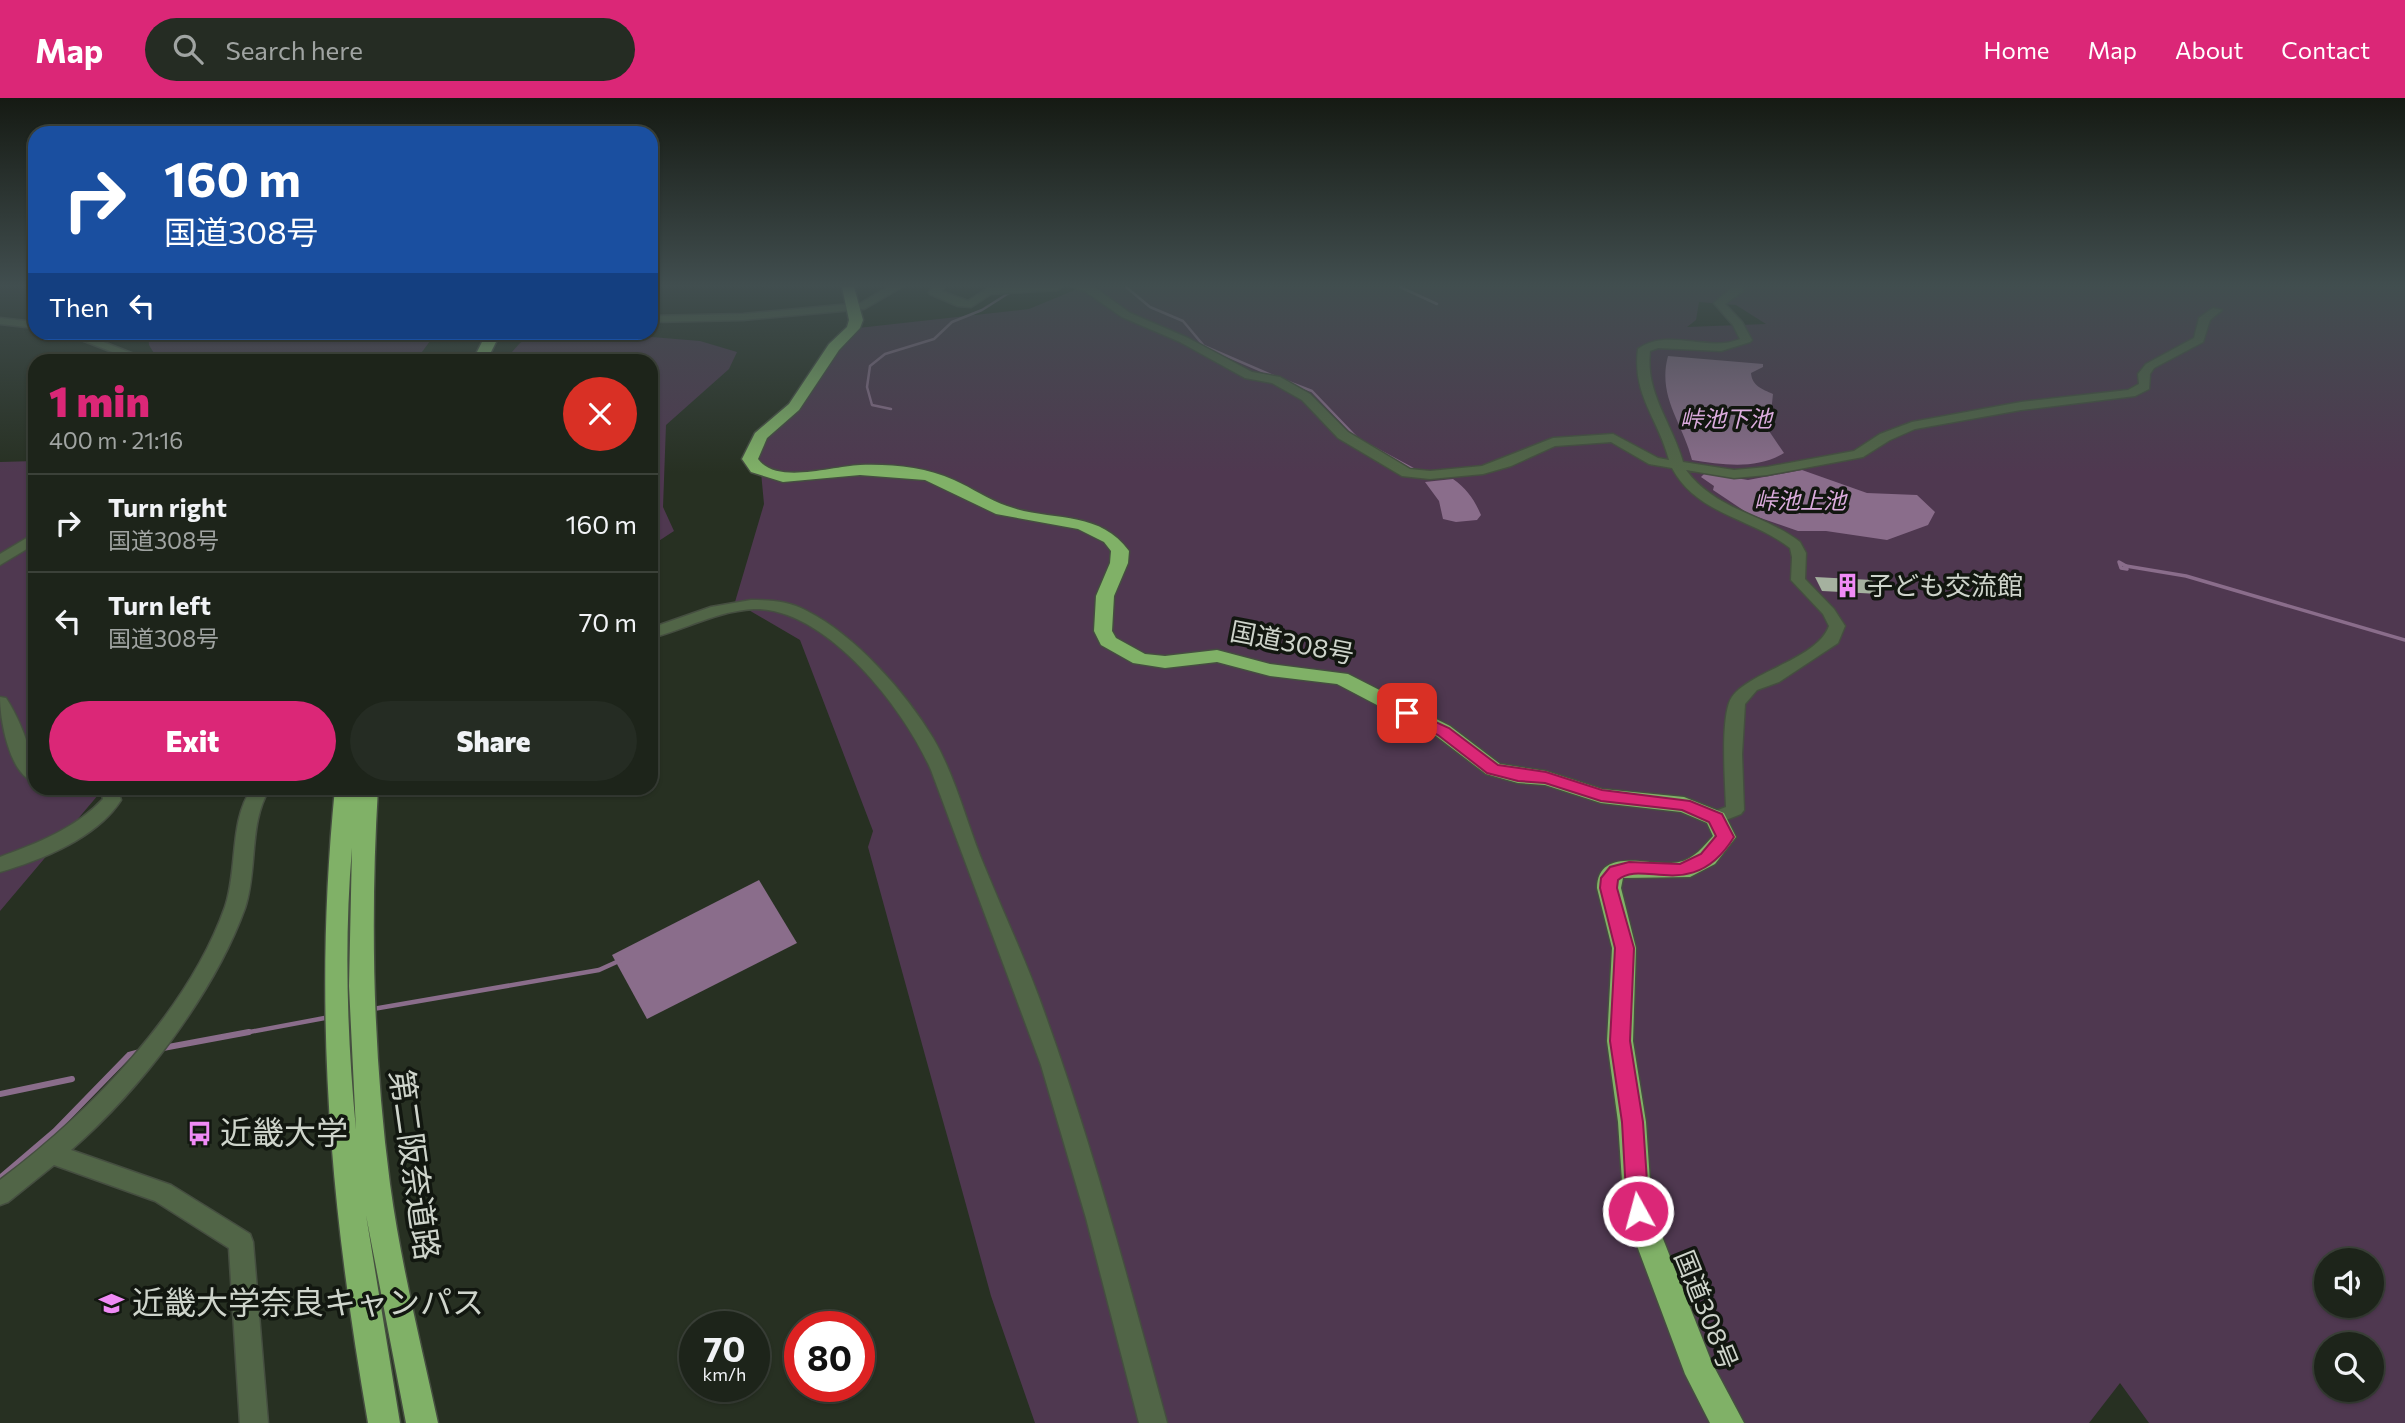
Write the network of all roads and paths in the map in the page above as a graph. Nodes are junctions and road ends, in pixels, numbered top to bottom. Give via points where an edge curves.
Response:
1 (833, 349) edge
2 (1200, 349) edge
3 (1645, 349) edge
4 (2182, 349) edge
5 (1678, 464) junction
6 (28, 542) edge
7 (0, 561) edge
8 (658, 631) edge
9 (0, 702) edge
10 (28, 767) edge
11 (111, 795) edge
12 (257, 795) edge
13 (345, 795) edge
14 (367, 795) edge
15 (1716, 818) junction
16 (0, 865) edge
17 (52, 1154) junction
18 (0, 1194) edge
19 (254, 1423) edge
20 (384, 1423) edge
21 (422, 1423) edge
22 (1153, 1423) edge
23 (1728, 1423) edge

1 - 15 highway, 国道308号 via 794,407 755,443 750,459 762,472 789,477 858,470 918,474 1004,510 1091,528 1111,539 1120,551 1105,596 1103,631 1108,641 1140,659 1165,662 1217,656 1270,670 1341,678 1443,731 1493,769 1546,778 1601,796 1676,803
2 - 5 street via 1249,376 1276,380 1306,397 1343,435 1408,473 1483,470 1553,442 1613,438 1654,461
3 - 5 street via 1646,392
4 - 5 street via 2150,366 2144,374 2146,386 2131,393 2021,406 1912,426 1858,454 1767,471 1734,474
5 - 15 street via 1697,489 1728,512 1795,545 1801,556 1798,580 1838,626 1832,640 1773,678 1751,686 1737,704 1735,810
6 - 7 street
8 - 22 street via 727,609 785,607 817,621 838,639 904,707 925,738 1035,1017 1093,1196
9 - 10 street
11 - 16 street via 101,814 70,834
12 - 17 street via 250,806 246,864 236,907 210,963 137,1065
13 - 20 highway via 335,923 338,1087 348,1199
14 - 21 highway, 第二阪奈道路 via 360,917 365,1077 377,1186
15 - 23 highway, 国道308号 via 1725,837 1707,858 1682,871 1616,871 1609,878 1609,888 1624,948 1620,1041 1638,1211 1701,1374
17 - 18 street
17 - 19 street via 163,1193 241,1242

